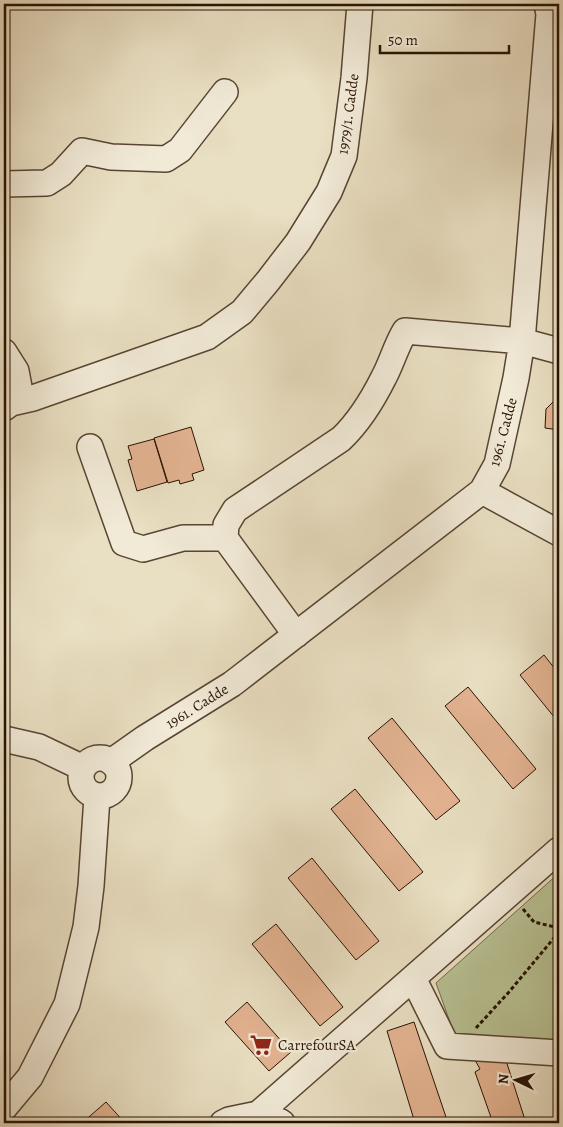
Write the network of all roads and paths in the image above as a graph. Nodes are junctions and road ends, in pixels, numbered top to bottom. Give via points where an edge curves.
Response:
1 (360, 4) edge
2 (552, 13) edge
3 (225, 92) dead end
4 (4, 184) edge
5 (522, 341) junction
6 (559, 351) edge
7 (4, 352) edge
8 (7, 405) edge
9 (90, 447) dead end
10 (482, 491) junction
11 (559, 533) edge
12 (225, 538) junction
13 (296, 635) junction
14 (4, 738) edge
15 (112, 762) junction
16 (82, 768) junction
17 (98, 797) junction
18 (559, 850) edge
19 (509, 894) junction
20 (559, 930) edge
21 (414, 978) junction
22 (459, 1046) junction
23 (559, 1052) edge
24 (4, 1108) edge
25 (258, 1114) junction
26 (223, 1123) edge
27 (282, 1123) edge

1 - 8 street, 1979/1. Cadde via 344,156 330,192 298,242 242,312 207,337
2 - 5 street, 1961. Cadde
3 - 4 street via 180,150 166,159 111,157 82,151 47,183
5 - 6 street
5 - 10 street, 1961. Cadde via 497,464
5 - 12 street via 405,331 384,376 354,427 342,439 235,510 226,524
7 - 8 street via 16,371 19,387
9 - 12 street via 124,543 143,549 184,538
10 - 11 street
10 - 13 street, 1961. Cadde
12 - 13 street
13 - 15 street, 1961. Cadde via 232,684
14 - 16 street via 38,747
15 - 16 street via 105,758 92,759
15 - 17 street via 119,772 118,785 110,794
16 - 17 street via 82,786 86,792
17 - 24 street via 86,927 67,1004 30,1077
18 - 19 street
19 - 20 path via 534,922
19 - 21 street
20 - 22 path via 509,992
21 - 22 street via 447,1046
21 - 25 street
22 - 23 street
25 - 26 street
25 - 27 street

